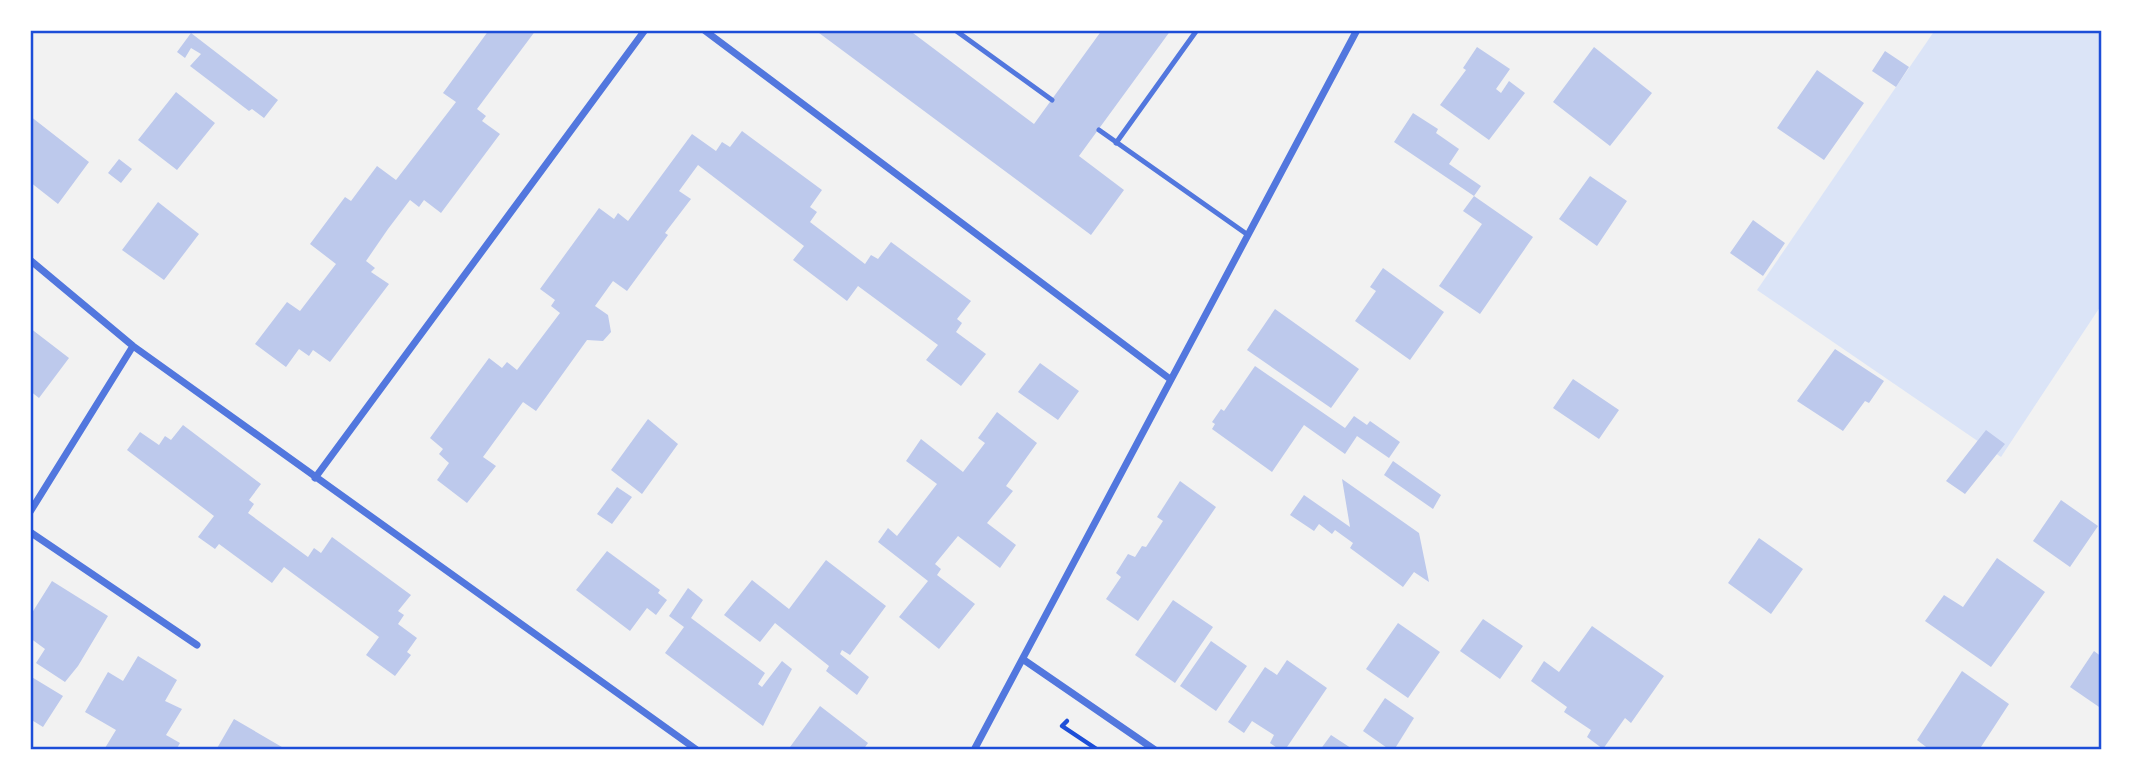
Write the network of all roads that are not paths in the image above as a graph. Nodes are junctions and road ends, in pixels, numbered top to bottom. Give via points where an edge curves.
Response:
1 (645, 30) edge
2 (704, 30) edge
3 (955, 30) edge
4 (1197, 30) edge
5 (1357, 30) edge
6 (1052, 100) dead end
7 (1099, 130) dead end
8 (1116, 142) junction
9 (1248, 235) junction
10 (30, 260) edge
11 (133, 346) junction
12 (1170, 379) junction
13 (315, 478) junction
14 (30, 512) edge
15 (30, 532) edge
16 (197, 645) dead end
17 (1024, 660) junction
18 (697, 750) edge
19 (974, 750) edge
20 (1155, 750) edge

1 - 13 street
2 - 12 street
3 - 6 lane
4 - 8 lane
5 - 9 street
7 - 8 lane
8 - 9 lane
9 - 12 street
10 - 11 street
11 - 13 street
11 - 14 street
12 - 17 street
13 - 18 street
15 - 16 street
17 - 19 street
17 - 20 street

